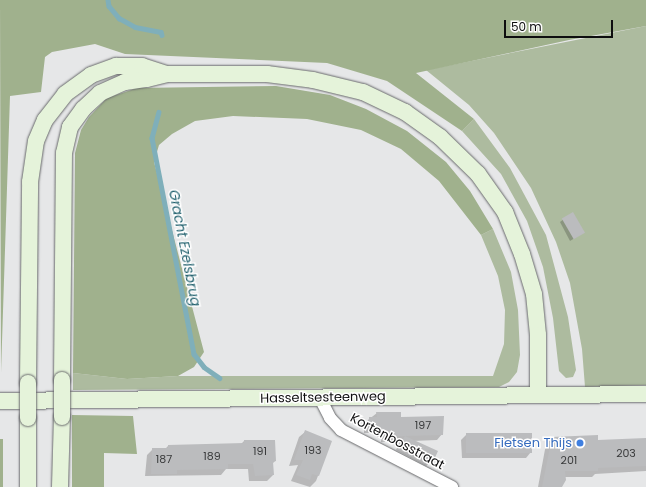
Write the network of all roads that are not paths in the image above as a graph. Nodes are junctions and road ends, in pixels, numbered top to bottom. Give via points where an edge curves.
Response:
1 (167, 74) junction
2 (646, 394) edge
3 (538, 395) junction
4 (320, 398) junction
5 (0, 402) edge
6 (28, 487) edge
7 (60, 487) edge
8 (452, 487) edge

1 - 3 main road via 267,74 313,80 363,92 405,112 440,137 478,174 505,212 522,254 534,294 538,335
1 - 6 main road, bridge via 142,66 116,66 91,75 65,94 45,120 36,141 30,182 28,243
1 - 7 main road, bridge via 125,82 100,93 83,109 70,127 64,153
2 - 3 main road, Hasseltsesteenweg
3 - 4 main road, Hasseltsesteenweg
4 - 5 main road, Hasseltsesteenweg
4 - 8 street, Kortenbosstraat via 330,418 341,430

